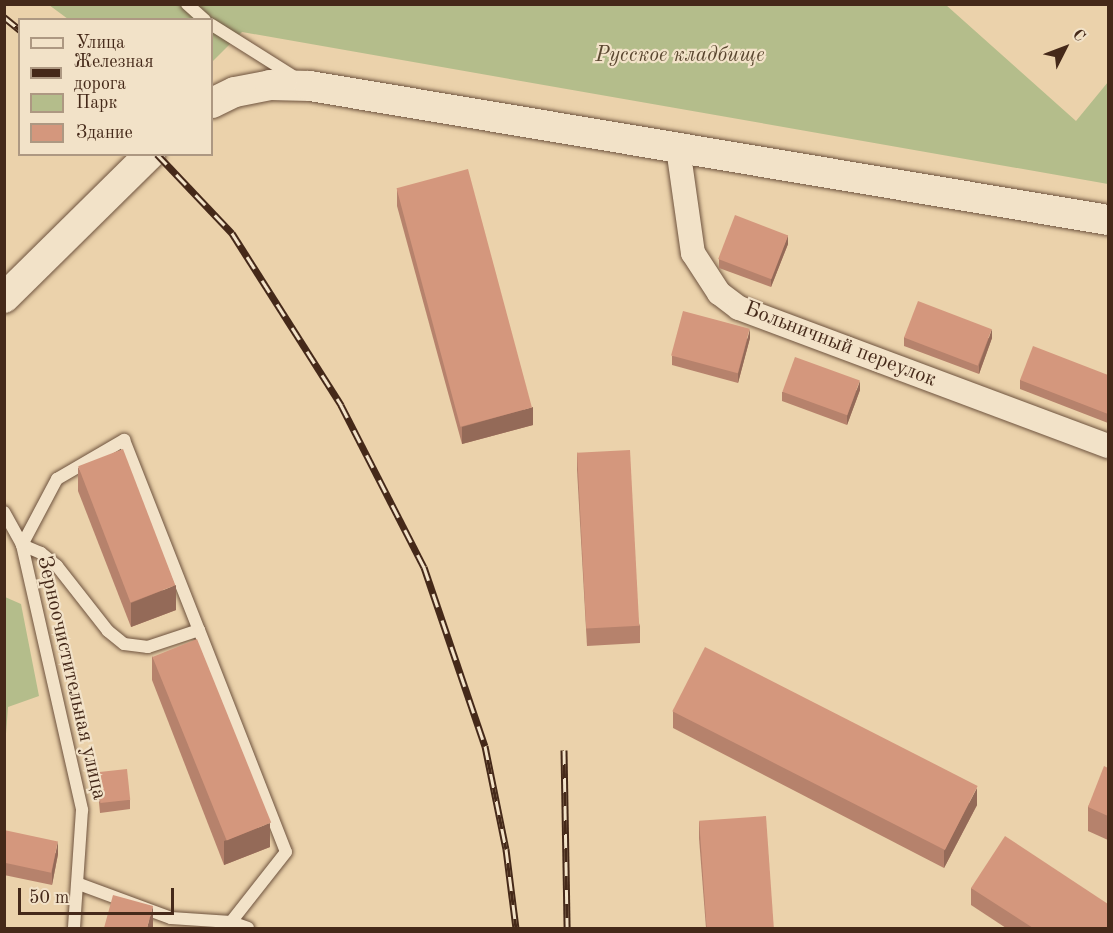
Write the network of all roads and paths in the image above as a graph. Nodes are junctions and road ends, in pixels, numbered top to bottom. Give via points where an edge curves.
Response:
1 (186, 4) edge
2 (203, 18) edge
3 (213, 26) edge
4 (310, 86) junction
5 (213, 103) edge
6 (678, 148) junction
7 (148, 156) edge
8 (1108, 220) edge
9 (4, 298) edge
10 (1108, 446) edge
11 (4, 512) edge
12 (22, 545) junction
13 (199, 630) junction
14 (79, 884) junction
15 (231, 922) junction
16 (169, 923) edge
17 (74, 928) edge
18 (248, 928) edge

1 - 2 lane
3 - 4 lane
4 - 5 street via 270,85 235,92
4 - 6 street
6 - 8 street
6 - 10 street, Больничный переулок via 693,253 719,293 739,308
7 - 9 street
11 - 12 lane, Зерноочистительная улица
12 - 13 lane via 41,552 57,566 108,631 124,645 148,647
12 - 13 lane via 57,479 124,440
12 - 14 lane, Зерноочистительная улица via 82,810
13 - 15 lane via 286,852
14 - 16 lane
14 - 17 lane, Зерноочистительная улица
15 - 16 lane
15 - 18 lane

